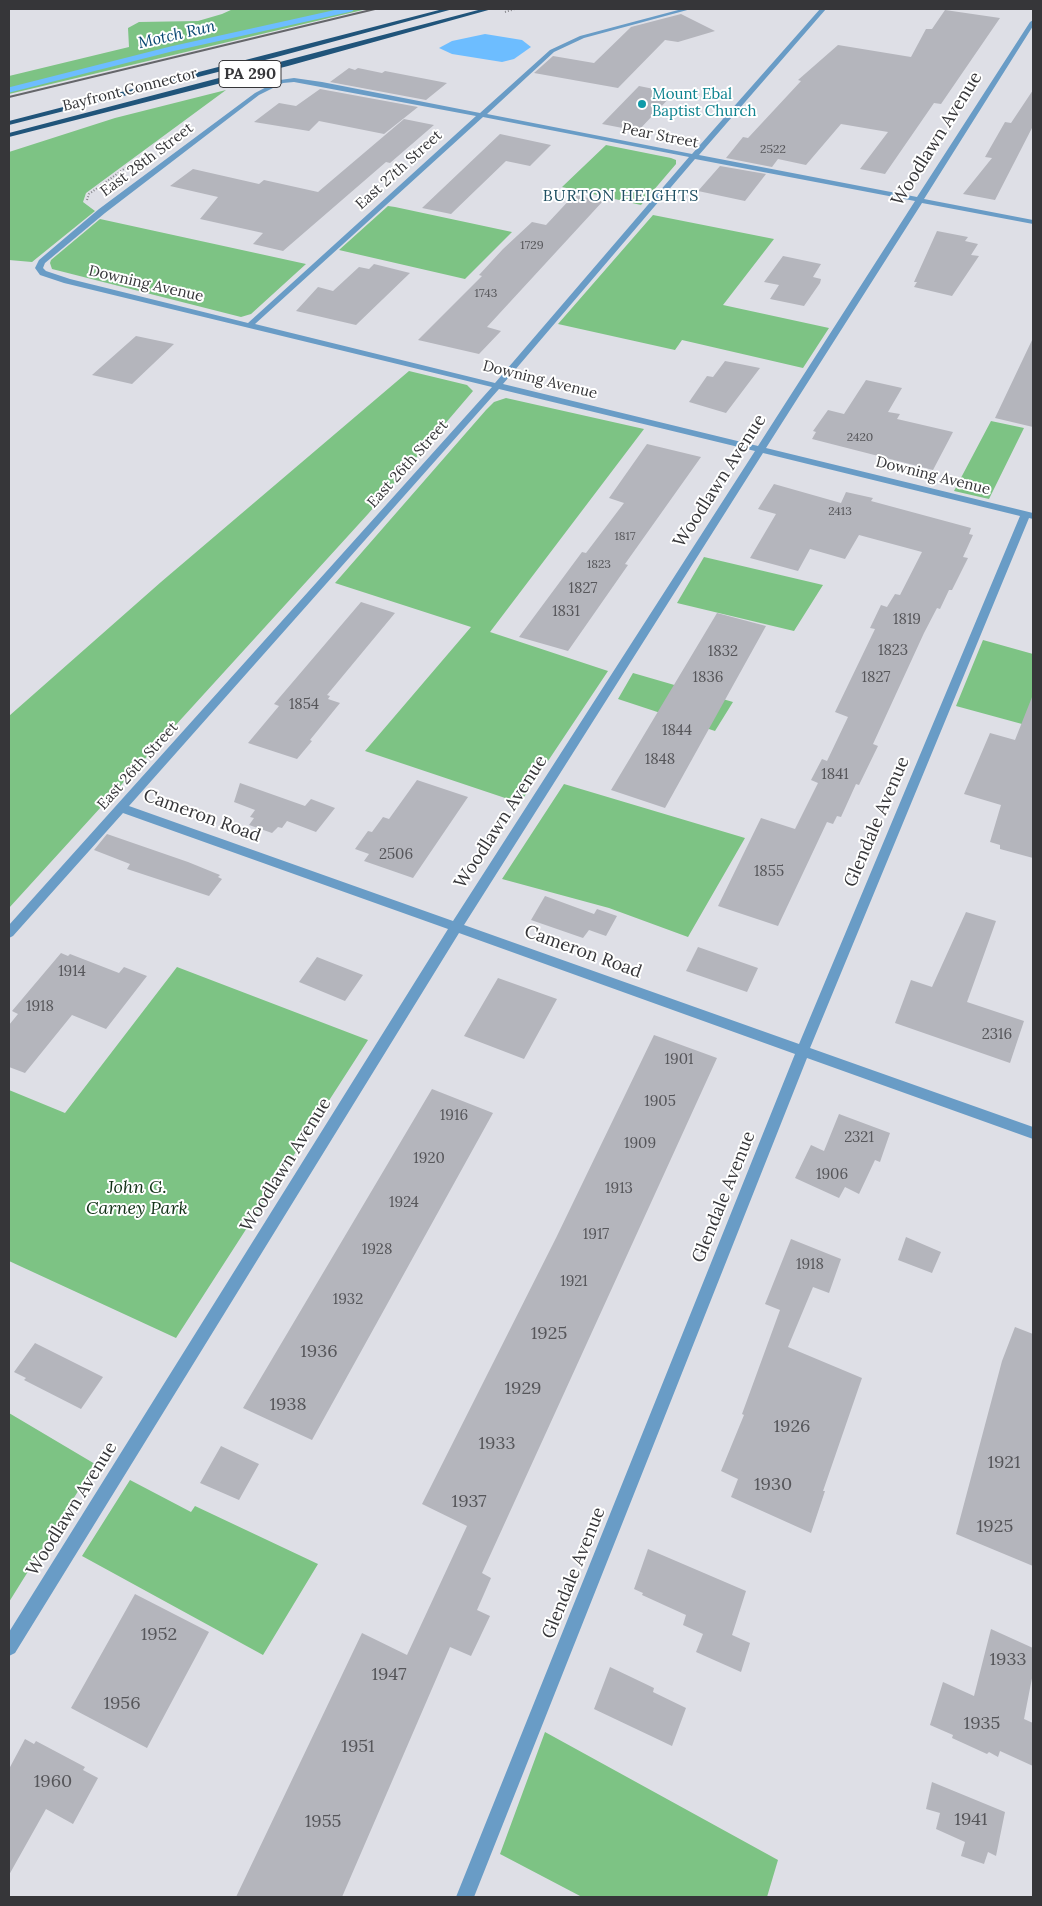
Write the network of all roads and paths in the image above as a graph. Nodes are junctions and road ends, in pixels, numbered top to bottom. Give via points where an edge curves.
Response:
1 (450, 9) edge
2 (490, 9) edge
3 (688, 9) edge
4 (823, 9) edge
5 (1033, 22) edge
6 (282, 81) joint
7 (480, 116) junction
8 (9, 123) edge
9 (9, 135) edge
10 (692, 157) junction
11 (920, 200) junction
12 (1033, 222) edge
13 (40, 271) joint
14 (250, 324) junction
15 (498, 385) junction
16 (762, 450) junction
17 (1030, 515) edge
18 (120, 807) junction
19 (456, 927) junction
20 (9, 933) edge
21 (803, 1050) junction
22 (1033, 1133) edge
23 (9, 1647) edge
24 (465, 1897) edge

1 - 8 highway, Bayfront Connector / PA 290
2 - 9 highway, Bayfront Connector / PA 290
3 - 7 street, East 27th Street via 570,41 552,51
4 - 10 street, East 26th Street
5 - 11 street, Woodlawn Avenue
6 - 7 street, Pear Street via 313,82
6 - 13 street, East 28th Street via 257,94 102,211 42,262
7 - 10 street, Pear Street
7 - 14 street, East 27th Street
10 - 11 street, Pear Street
10 - 15 street, East 26th Street
11 - 12 street, Pear Street
11 - 16 street, Woodlawn Avenue
13 - 14 street, Downing Avenue via 67,281
14 - 15 street, Downing Avenue
15 - 16 street, Downing Avenue
15 - 18 street, East 26th Street
16 - 17 street, Downing Avenue
16 - 19 street, Woodlawn Avenue
17 - 21 street, Glendale Avenue
18 - 19 street, Cameron Road
18 - 20 street, East 26th Street
19 - 21 street, Cameron Road
19 - 23 street, Woodlawn Avenue
21 - 22 street, Cameron Road
21 - 24 street, Glendale Avenue

